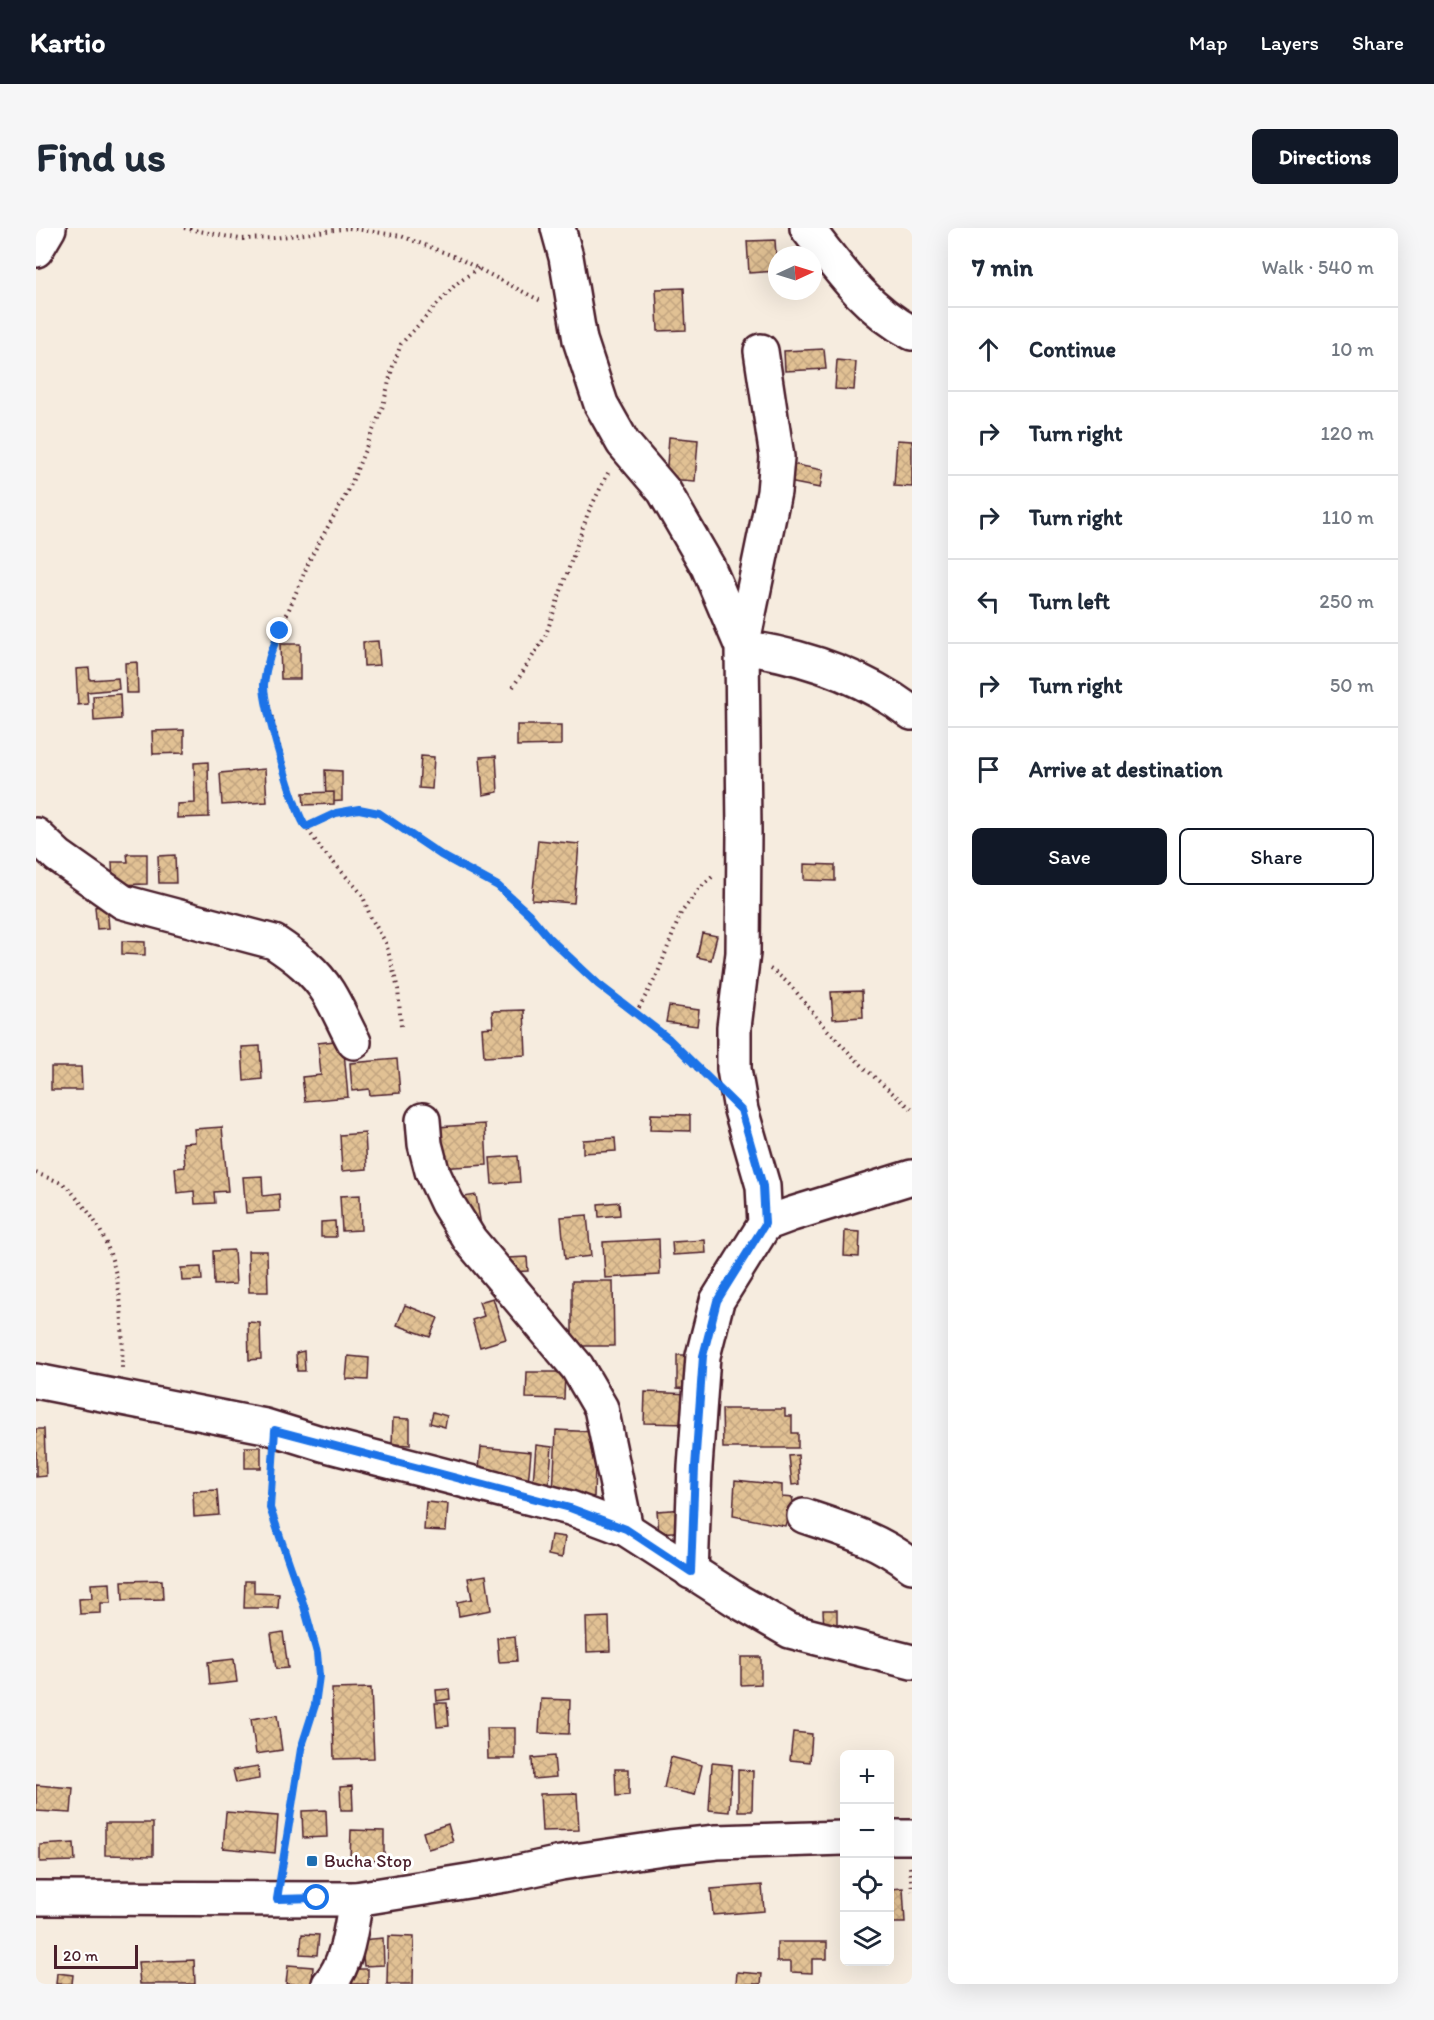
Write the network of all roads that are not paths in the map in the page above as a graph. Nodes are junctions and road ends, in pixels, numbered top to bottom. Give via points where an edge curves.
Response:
1 (49, 228) edge
2 (558, 228) edge
3 (807, 228) edge
4 (36, 250) edge
5 (912, 333) edge
6 (761, 351) dead end
7 (741, 647) junction
8 (912, 713) edge
9 (36, 835) edge
10 (354, 1042) dead end
11 (423, 1120) dead end
12 (912, 1177) edge
13 (765, 1224) junction
14 (36, 1381) edge
15 (804, 1516) dead end
16 (626, 1529) junction
17 (912, 1566) edge
18 (691, 1572) junction
19 (912, 1662) edge
20 (894, 1837) edge
21 (912, 1837) edge
22 (840, 1838) edge
23 (36, 1899) edge
24 (356, 1899) junction
25 (329, 1984) edge

1 - 4 street
2 - 7 street via 580,340 601,404 623,443 663,491 703,558
3 - 5 street via 857,293 890,322
6 - 7 street via 777,457 774,492
7 - 8 street via 777,652 852,676
7 - 13 street via 744,953 734,1027 734,1069 741,1110 763,1186
9 - 10 street via 58,856 123,902 274,942 315,974
11 - 16 street via 432,1171 464,1231 577,1367 601,1408
12 - 13 street
13 - 18 street via 717,1301 703,1356
14 - 16 street via 228,1418 570,1508
15 - 17 street via 859,1534 895,1552
16 - 18 street
18 - 19 street via 790,1630
20 - 21 street
22 - 24 street via 670,1847
23 - 24 street
24 - 25 street via 338,1975

